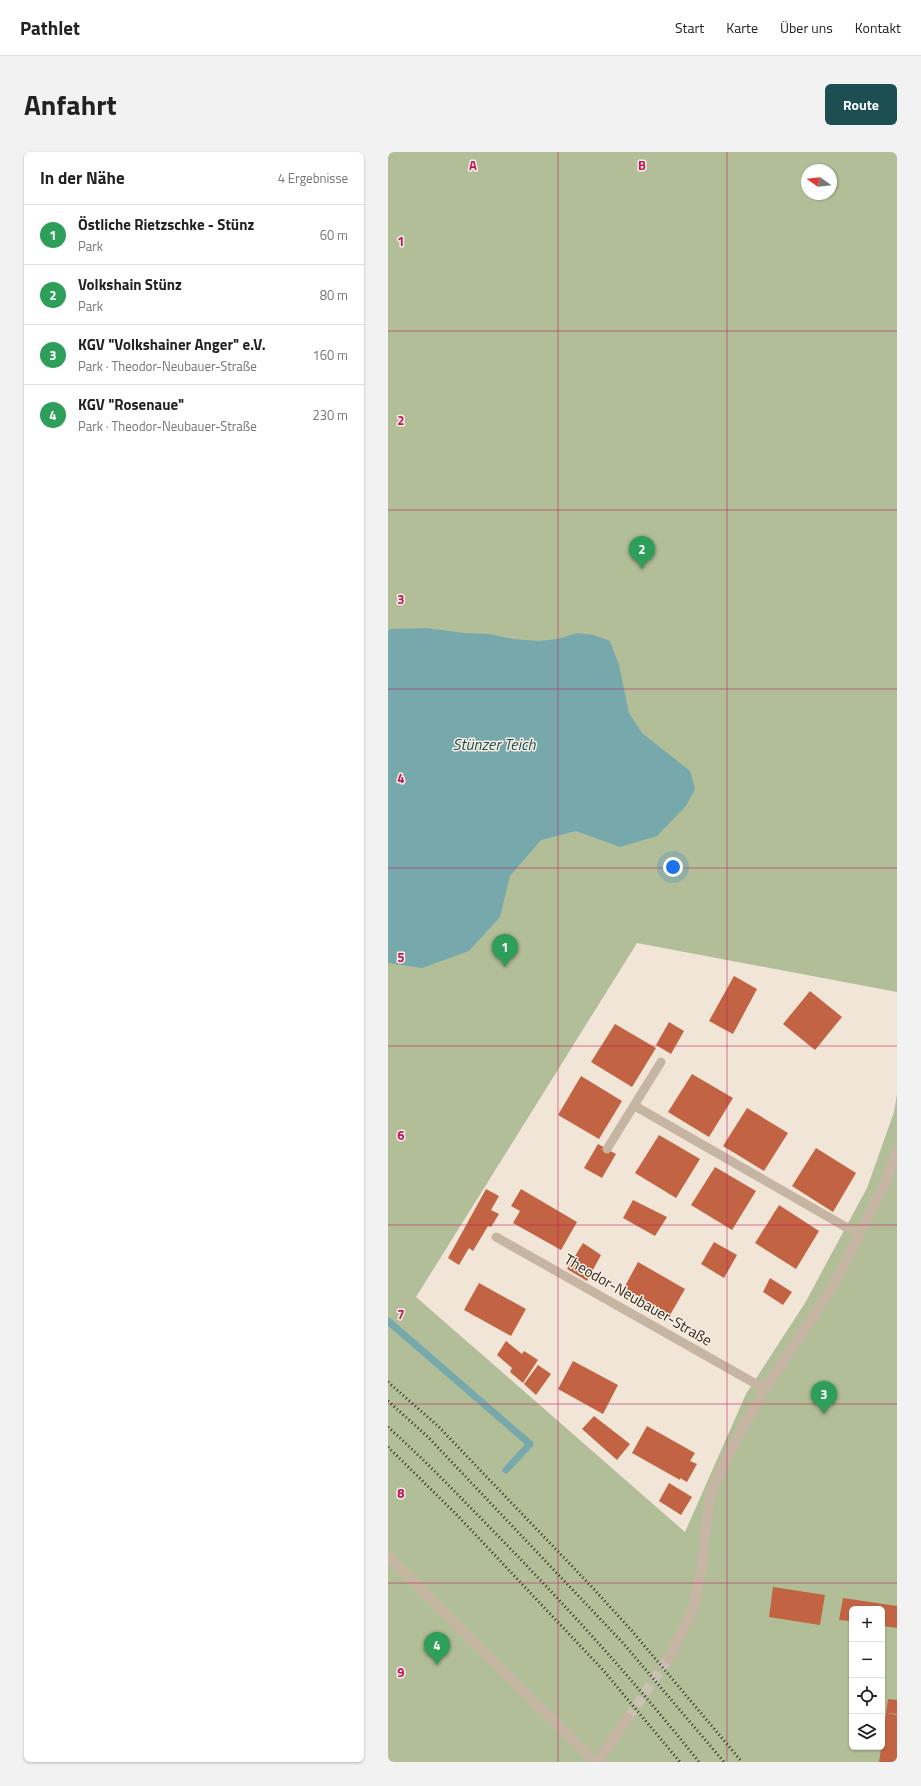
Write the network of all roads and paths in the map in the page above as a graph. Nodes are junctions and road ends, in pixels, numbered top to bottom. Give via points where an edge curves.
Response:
1 (661, 1062) dead end
2 (635, 1106) junction
3 (607, 1149) dead end
4 (897, 1151) edge
5 (858, 1234) junction
6 (496, 1237) dead end
7 (765, 1389) junction
8 (388, 1556) edge
9 (668, 1660) tunnel mouth
10 (628, 1718) tunnel mouth
11 (596, 1762) edge

1 - 2 lane
2 - 3 lane
2 - 5 lane
4 - 5 street via 883,1186
5 - 7 street via 834,1285
6 - 7 lane, Theodor-Neubauer-Straße
7 - 9 street via 737,1438 709,1500 702,1567 693,1609
8 - 11 lane
10 - 11 street

